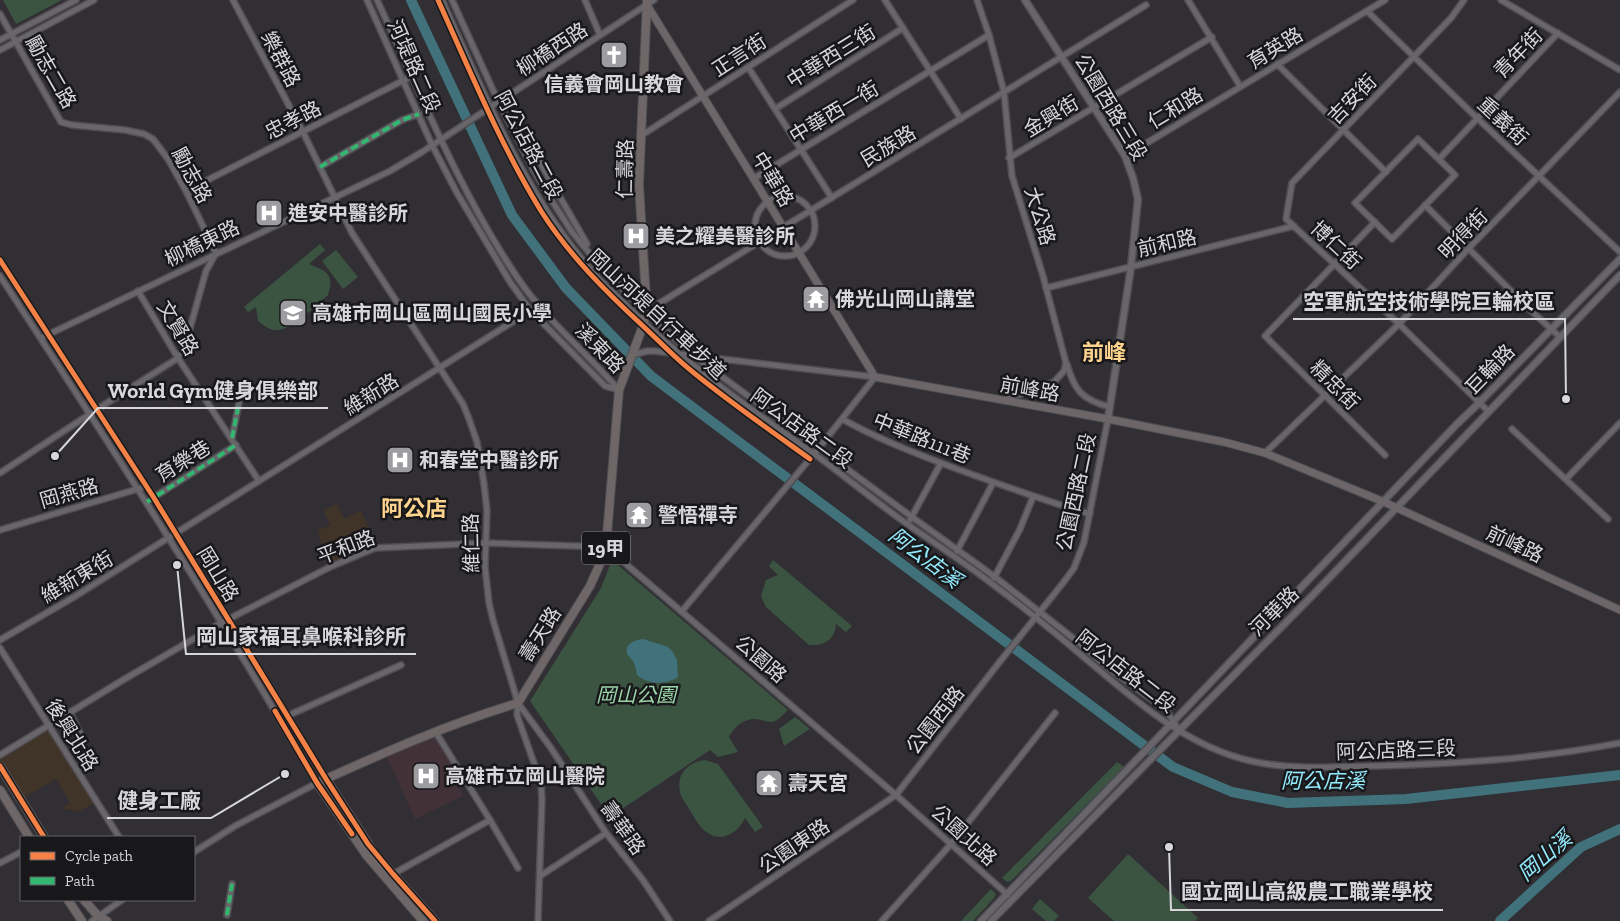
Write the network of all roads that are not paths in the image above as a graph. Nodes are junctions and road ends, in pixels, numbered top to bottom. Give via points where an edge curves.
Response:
1 (76, 0) edge
2 (80, 0) edge
3 (94, 0) edge
4 (232, 0) edge
5 (367, 0) edge
6 (377, 0) edge
7 (442, 0) edge
8 (452, 0) edge
9 (585, 0) edge
10 (654, 0) edge
11 (853, 0) edge
12 (885, 0) edge
13 (977, 0) edge
14 (1025, 0) edge
15 (1188, 0) edge
16 (1385, 0) edge
17 (1464, 0) edge
18 (1501, 0) edge
19 (647, 2) edge
20 (1146, 5) dead end
21 (84, 6) junction
22 (1367, 11) junction
23 (458, 12) junction
24 (0, 14) edge
25 (449, 16) junction
26 (903, 28) junction
27 (1558, 33) junction
28 (11, 34) junction
29 (600, 35) junction
30 (989, 35) junction
31 (1212, 38) junction
32 (0, 40) edge
33 (16, 42) junction
34 (0, 50) edge
35 (1062, 57) junction
36 (1414, 57) junction
37 (1277, 64) junction
38 (748, 67) junction
39 (1620, 70) edge
40 (930, 71) junction
41 (412, 76) junction
42 (404, 79) junction
43 (1240, 86) junction
44 (1004, 92) junction
45 (1620, 92) edge
46 (702, 96) junction
47 (498, 101) junction
48 (490, 107) junction
49 (1094, 108) junction
50 (775, 109) junction
51 (484, 111) joint
52 (419, 114) junction
53 (1477, 118) junction
54 (961, 119) junction
55 (1343, 131) junction
56 (303, 132) junction
57 (642, 135) junction
58 (154, 139) joint
59 (440, 140) junction
60 (527, 140) dead end
61 (432, 145) junction
62 (801, 150) junction
63 (1125, 156) junction
64 (1009, 158) junction
65 (1438, 159) junction
66 (320, 168) junction
67 (1386, 172) junction
68 (1540, 176) junction
69 (753, 179) junction
70 (186, 191) junction
71 (334, 197) junction
72 (832, 198) junction
73 (767, 202) junction
74 (1425, 205) junction
75 (811, 210) junction
76 (1375, 222) junction
77 (1294, 226) junction
78 (783, 228) junction
79 (759, 242) junction
80 (588, 244) dead end
81 (1469, 248) junction
82 (1620, 252) edge
83 (216, 253) junction
84 (799, 253) junction
85 (1620, 259) edge
86 (0, 260) edge
87 (1335, 265) junction
88 (1131, 267) junction
89 (1620, 275) edge
90 (0, 276) edge
91 (1046, 288) junction
92 (138, 291) junction
93 (538, 306) junction
94 (532, 311) junction
95 (645, 312) junction
96 (644, 323) junction
97 (1398, 324) junction
98 (1552, 328) junction
99 (48, 334) junction
100 (1560, 337) junction
101 (40, 338) junction
102 (678, 354) junction
103 (631, 355) junction
104 (694, 356) junction
105 (178, 358) junction
106 (1066, 363) junction
107 (440, 369) junction
108 (875, 377) junction
109 (620, 390) junction
110 (1325, 395) junction
111 (1003, 400) junction
112 (240, 403) dead end
113 (1480, 403) junction
114 (758, 404) junction
115 (1110, 407) junction
116 (96, 410) junction
117 (752, 411) junction
118 (1488, 411) junction
119 (90, 414) junction
120 (842, 418) junction
121 (1108, 419) junction
122 (1620, 423) edge
123 (1512, 429) dead end
124 (232, 438) junction
125 (236, 445) junction
126 (819, 448) junction
127 (1265, 453) junction
128 (814, 454) junction
129 (1385, 455) dead end
130 (941, 463) junction
131 (0, 473) edge
132 (1566, 479) junction
133 (259, 481) junction
134 (864, 482) junction
135 (993, 483) junction
136 (146, 486) junction
137 (138, 488) junction
138 (860, 488) junction
139 (1033, 497) junction
140 (154, 498) junction
141 (147, 502) junction
142 (1384, 502) junction
143 (1396, 508) junction
144 (1090, 514) junction
145 (912, 517) junction
146 (1608, 519) dead end
147 (908, 524) junction
148 (0, 530) edge
149 (176, 534) junction
150 (169, 538) junction
151 (486, 543) junction
152 (606, 547) junction
153 (958, 549) junction
154 (954, 556) junction
155 (995, 577) junction
156 (991, 583) junction
157 (1620, 610) edge
158 (682, 611) junction
159 (1040, 613) junction
160 (1035, 619) junction
161 (228, 620) junction
162 (221, 623) junction
163 (0, 640) edge
164 (0, 648) edge
165 (401, 665) dead end
166 (1112, 670) junction
167 (1106, 677) junction
168 (518, 703) junction
169 (70, 712) junction
170 (1055, 713) dead end
171 (287, 716) junction
172 (1172, 723) junction
173 (48, 726) junction
174 (435, 731) junction
175 (1179, 731) junction
176 (83, 739) dead end
177 (1620, 743) edge
178 (0, 755) edge
179 (0, 766) edge
180 (326, 779) junction
181 (316, 783) junction
182 (0, 790) edge
183 (896, 795) junction
184 (490, 820) junction
185 (606, 833) junction
186 (28, 836) edge
187 (43, 836) edge
188 (117, 836) edge
189 (951, 844) junction
190 (195, 851) edge
191 (20, 853) edge
192 (0, 863) edge
193 (518, 868) dead end
194 (393, 874) junction
195 (540, 876) junction
196 (232, 884) dead end
197 (1010, 897) junction
198 (69, 901) edge
199 (85, 901) edge
200 (121, 901) edge
201 (227, 915) dead end
202 (95, 919) edge
203 (82, 921) edge
204 (107, 921) edge
205 (423, 921) edge
206 (435, 921) edge
207 (538, 921) edge
208 (670, 921) edge
209 (708, 921) edge
210 (882, 921) edge
211 (981, 921) edge
212 (991, 921) edge

1 - 28 street
2 - 21 street
3 - 21 street
4 - 56 street, 樂群路
5 - 42 street, 河堤路二段
6 - 41 street, 河堤路二段
7 - 25 street, 阿公店路二段
8 - 23 street, 阿公店路二段
9 - 29 street
10 - 19 street, 柳橋西路
11 - 38 street, 正言街
12 - 26 street
13 - 30 street, 大公路
14 - 35 street, 公園西路三段
15 - 31 street, 育英路
16 - 22 street, 育英路
17 - 36 street, 吉安街
18 - 27 street
19 - 29 street, 柳橋西路
19 - 46 main road, 中華路
19 - 57 main road, 仁壽路 / 19甲
20 - 35 street, 民族路
21 - 33 street
22 - 36 street, 重義街
22 - 37 street, 育英路
23 - 25 street
23 - 47 street, 阿公店路二段
24 - 28 street, 勵志二路
25 - 48 street, 阿公店路二段
26 - 40 street
26 - 50 street, 中華西三街
27 - 39 street
27 - 53 street, 青年街
28 - 32 street
28 - 33 street, 勵志二路
29 - 47 street, 柳橋西路
30 - 40 street, 中華西一街
30 - 44 street, 大公路
31 - 43 street, 育英路
31 - 49 street, 金興街
33 - 34 street
33 - 58 street, 勵志二路 via 61,122 125,130
35 - 44 street, 民族路
35 - 49 street, 公園西路三段
36 - 53 street, 重義街
36 - 55 street, 吉安街
37 - 43 street, 育英路
37 - 55 street
38 - 46 street, 正言街
38 - 50 street
40 - 54 street
40 - 62 street, 中華西一街
41 - 42 street, 忠孝路
41 - 59 street, 河堤路二段
42 - 52 street, 河堤路二段
42 - 56 street, 忠孝路
43 - 63 street, 仁和路
44 - 54 street, 民族路
44 - 64 street, 大公路
45 - 68 street, 明得街
46 - 57 street, 正言街
46 - 69 main road, 中華路
47 - 48 street, 柳橋西路
47 - 95 street, 阿公店路二段 via 533,169 572,232
48 - 51 street, 柳橋西路
48 - 96 street, 阿公店路二段 via 525,174 564,236 593,272
49 - 63 street, 公園西路三段
49 - 64 street, 金興街
50 - 62 street
51 - 59 street, 柳橋東路
52 - 61 street, 河堤路二段
52 - 66 street via 402,120
53 - 65 street, 青年街
53 - 68 street, 重義街
54 - 72 street, 民族路
55 - 67 street
55 - 77 street, 吉安街 via 1292,183 1286,219
56 - 66 street, 樂群路
56 - 70 street, 忠孝路
57 - 95 main road, 仁壽路 / 19甲 via 639,185
58 - 70 street, 勵志路
59 - 61 street, 柳橋東路
59 - 93 street, 溪東路 via 498,247
60 - 80 street
61 - 71 street, 柳橋東路 via 390,171
61 - 94 street, 溪東路 via 491,251
62 - 69 street, 中華西一街
62 - 72 street
63 - 88 street, 公園西路三段 via 1138,199
64 - 91 street, 大公路
65 - 67 street via 1418,139
65 - 74 street via 1455,175
66 - 71 street, 維仁路
67 - 76 street via 1355,203
68 - 81 street, 明得街
68 - 82 street, 重義街
69 - 73 main road, 中華路
70 - 83 street, 勵志路
71 - 83 street, 柳橋東路
71 - 107 street, 維仁路 via 352,233
72 - 75 street, 民族路
73 - 75 street via 788,196 797,198
73 - 78 main road, 中華路
73 - 79 street via 757,215 755,224
74 - 76 street via 1392,239
74 - 81 street
75 - 78 street, 民族路
75 - 84 street via 816,229 808,246
76 - 87 street
77 - 87 street, 博仁街
77 - 88 street, 前和路
78 - 79 street, 民族路
78 - 84 main road, 中華路
79 - 84 street via 773,254
79 - 95 street, 民族路
81 - 97 street, 明得街
81 - 98 street
83 - 92 street, 柳橋東路
83 - 105 street via 206,271 185,346
84 - 108 main road, 中華路
85 - 98 street, 巨輪路
86 - 99 street, 岡山路
87 - 97 street, 博仁街
87 - 110 street, 精忠街 via 1265,336
88 - 91 street, 前和路
88 - 115 street, 公園西路三段
89 - 100 street, 巨輪路
90 - 101 street, 岡山路
91 - 106 street, 大公路
92 - 99 street, 柳橋東路
92 - 105 street, 文賢路
93 - 94 street, 維新路
93 - 109 street, 溪東路
94 - 107 street, 維新路
94 - 109 street, 溪東路 via 605,386
95 - 96 main road, 仁壽路 / 19甲
95 - 104 street, 阿公店路二段
96 - 102 street, 阿公店路二段
96 - 103 main road, 仁壽路 / 19甲
97 - 110 street, 明得街
97 - 113 street, 博仁街
98 - 100 street
98 - 113 street, 巨輪路
99 - 101 street
99 - 116 street, 岡山路
100 - 118 street, 巨輪路
101 - 119 street, 岡山路
102 - 103 street, 前峰路 via 648,351
102 - 104 street, 前峰路
102 - 117 street, 阿公店路二段
103 - 109 main road, 壽天路 / 19甲
104 - 108 street, 前峰路
104 - 114 street, 阿公店路二段
105 - 116 street
105 - 124 street, 文賢路
106 - 111 street via 1064,371 1054,382
106 - 115 street, 大公路 via 1078,392
107 - 133 street, 維新路
107 - 151 street, 維仁路 via 462,404 477,442 487,511
108 - 111 main road, 前峰路
108 - 120 street
109 - 152 main road, 壽天路 / 19甲
110 - 127 street, 明得街
110 - 129 street, 精忠街
111 - 121 main road, 前峰路
112 - 124 street, 育樂巷
113 - 118 street, 博仁街
113 - 142 street, 巨輪路
114 - 117 street
114 - 126 street, 阿公店路二段
115 - 121 street, 公園西路三段
116 - 119 street
116 - 136 street, 岡山路
117 - 128 street, 阿公店路二段
118 - 143 street, 巨輪路
119 - 131 street
119 - 137 street, 岡山路
120 - 126 street
120 - 130 street, 中華路111巷 via 870,435
121 - 127 main road, 前峰路
121 - 144 street, 公園西路二段
122 - 132 street
123 - 132 street
124 - 125 street, 文賢路
125 - 133 street, 文賢路
125 - 140 street, 育樂巷
126 - 128 street
126 - 134 street, 阿公店路二段
127 - 142 main road, 前峰路
128 - 138 street, 阿公店路二段
128 - 158 street
130 - 135 street, 中華路111巷
130 - 145 street
132 - 146 street
133 - 149 street, 維新路
134 - 138 street
134 - 145 street, 阿公店路二段
135 - 139 street, 中華路111巷
135 - 153 street
136 - 137 street, 岡燕路
136 - 140 street, 岡山路
137 - 141 street, 岡山路
137 - 148 street, 岡燕路
138 - 147 street, 阿公店路二段
139 - 144 street, 中華路111巷
139 - 155 street
140 - 141 street, 育樂巷
140 - 149 street, 岡山路
141 - 150 street, 岡山路
142 - 143 main road, 前峰路
142 - 172 street, 河華路
143 - 157 main road, 前峰路
143 - 175 street, 河華路
144 - 159 street, 公園西路二段 via 1074,568
145 - 147 street
145 - 153 street, 阿公店路二段
147 - 154 street, 阿公店路二段
149 - 150 street, 維新路
149 - 161 street, 岡山路
150 - 162 street, 岡山路
150 - 163 street, 維新東街
151 - 152 street, 平和路
151 - 161 street, 平和路 via 375,548 330,567
151 - 168 street, 維仁路 via 489,603
152 - 158 street, 公園路
152 - 168 main road, 壽天路 / 19甲 via 590,586
153 - 154 street
153 - 155 street, 阿公店路二段
154 - 156 street, 阿公店路二段
155 - 156 street
155 - 159 street, 阿公店路二段
156 - 160 street, 阿公店路二段
158 - 183 street, 公園路
159 - 160 street, 公園西路二段
159 - 166 street, 阿公店路二段
160 - 167 street, 阿公店路二段
160 - 183 street, 公園西路
161 - 162 street, 平和路
161 - 171 street, 岡山路
162 - 169 street, 平和路
162 - 181 street, 岡山路
164 - 173 street, 後興北路
165 - 171 street
166 - 167 street
166 - 172 street, 阿公店路二段 via 1166,710
167 - 172 street, 阿公店路二段
168 - 174 main road
168 - 185 street, 壽華路
168 - 195 street, 維仁路 via 517,715 541,783
169 - 173 street, 平和路
169 - 176 street
170 - 189 street
171 - 180 street, 岡山路
172 - 175 street, 阿公店路二段
172 - 197 street, 河華路
173 - 178 street, 平和路
173 - 188 street, 後興北路
174 - 180 main road
174 - 184 street
175 - 177 street, 阿公店路三段 via 1230,755 1300,768 1481,762
175 - 197 street, 河華路
179 - 187 main road
180 - 181 main road
180 - 194 main road, 岡山路 via 374,853
181 - 190 street
181 - 205 main road, 岡山路 via 367,856
182 - 186 main road
183 - 189 street, 公園北路
183 - 209 street, 公園東路
184 - 193 street
184 - 194 street
185 - 195 street
185 - 208 street, 壽華路
189 - 197 street, 公園北路
189 - 210 street
191 - 192 street
194 - 206 main road, 岡山路
195 - 207 street, 維仁路
196 - 201 street
197 - 211 street
197 - 212 street
198 - 203 main road
199 - 202 main road
200 - 202 street
202 - 204 main road

